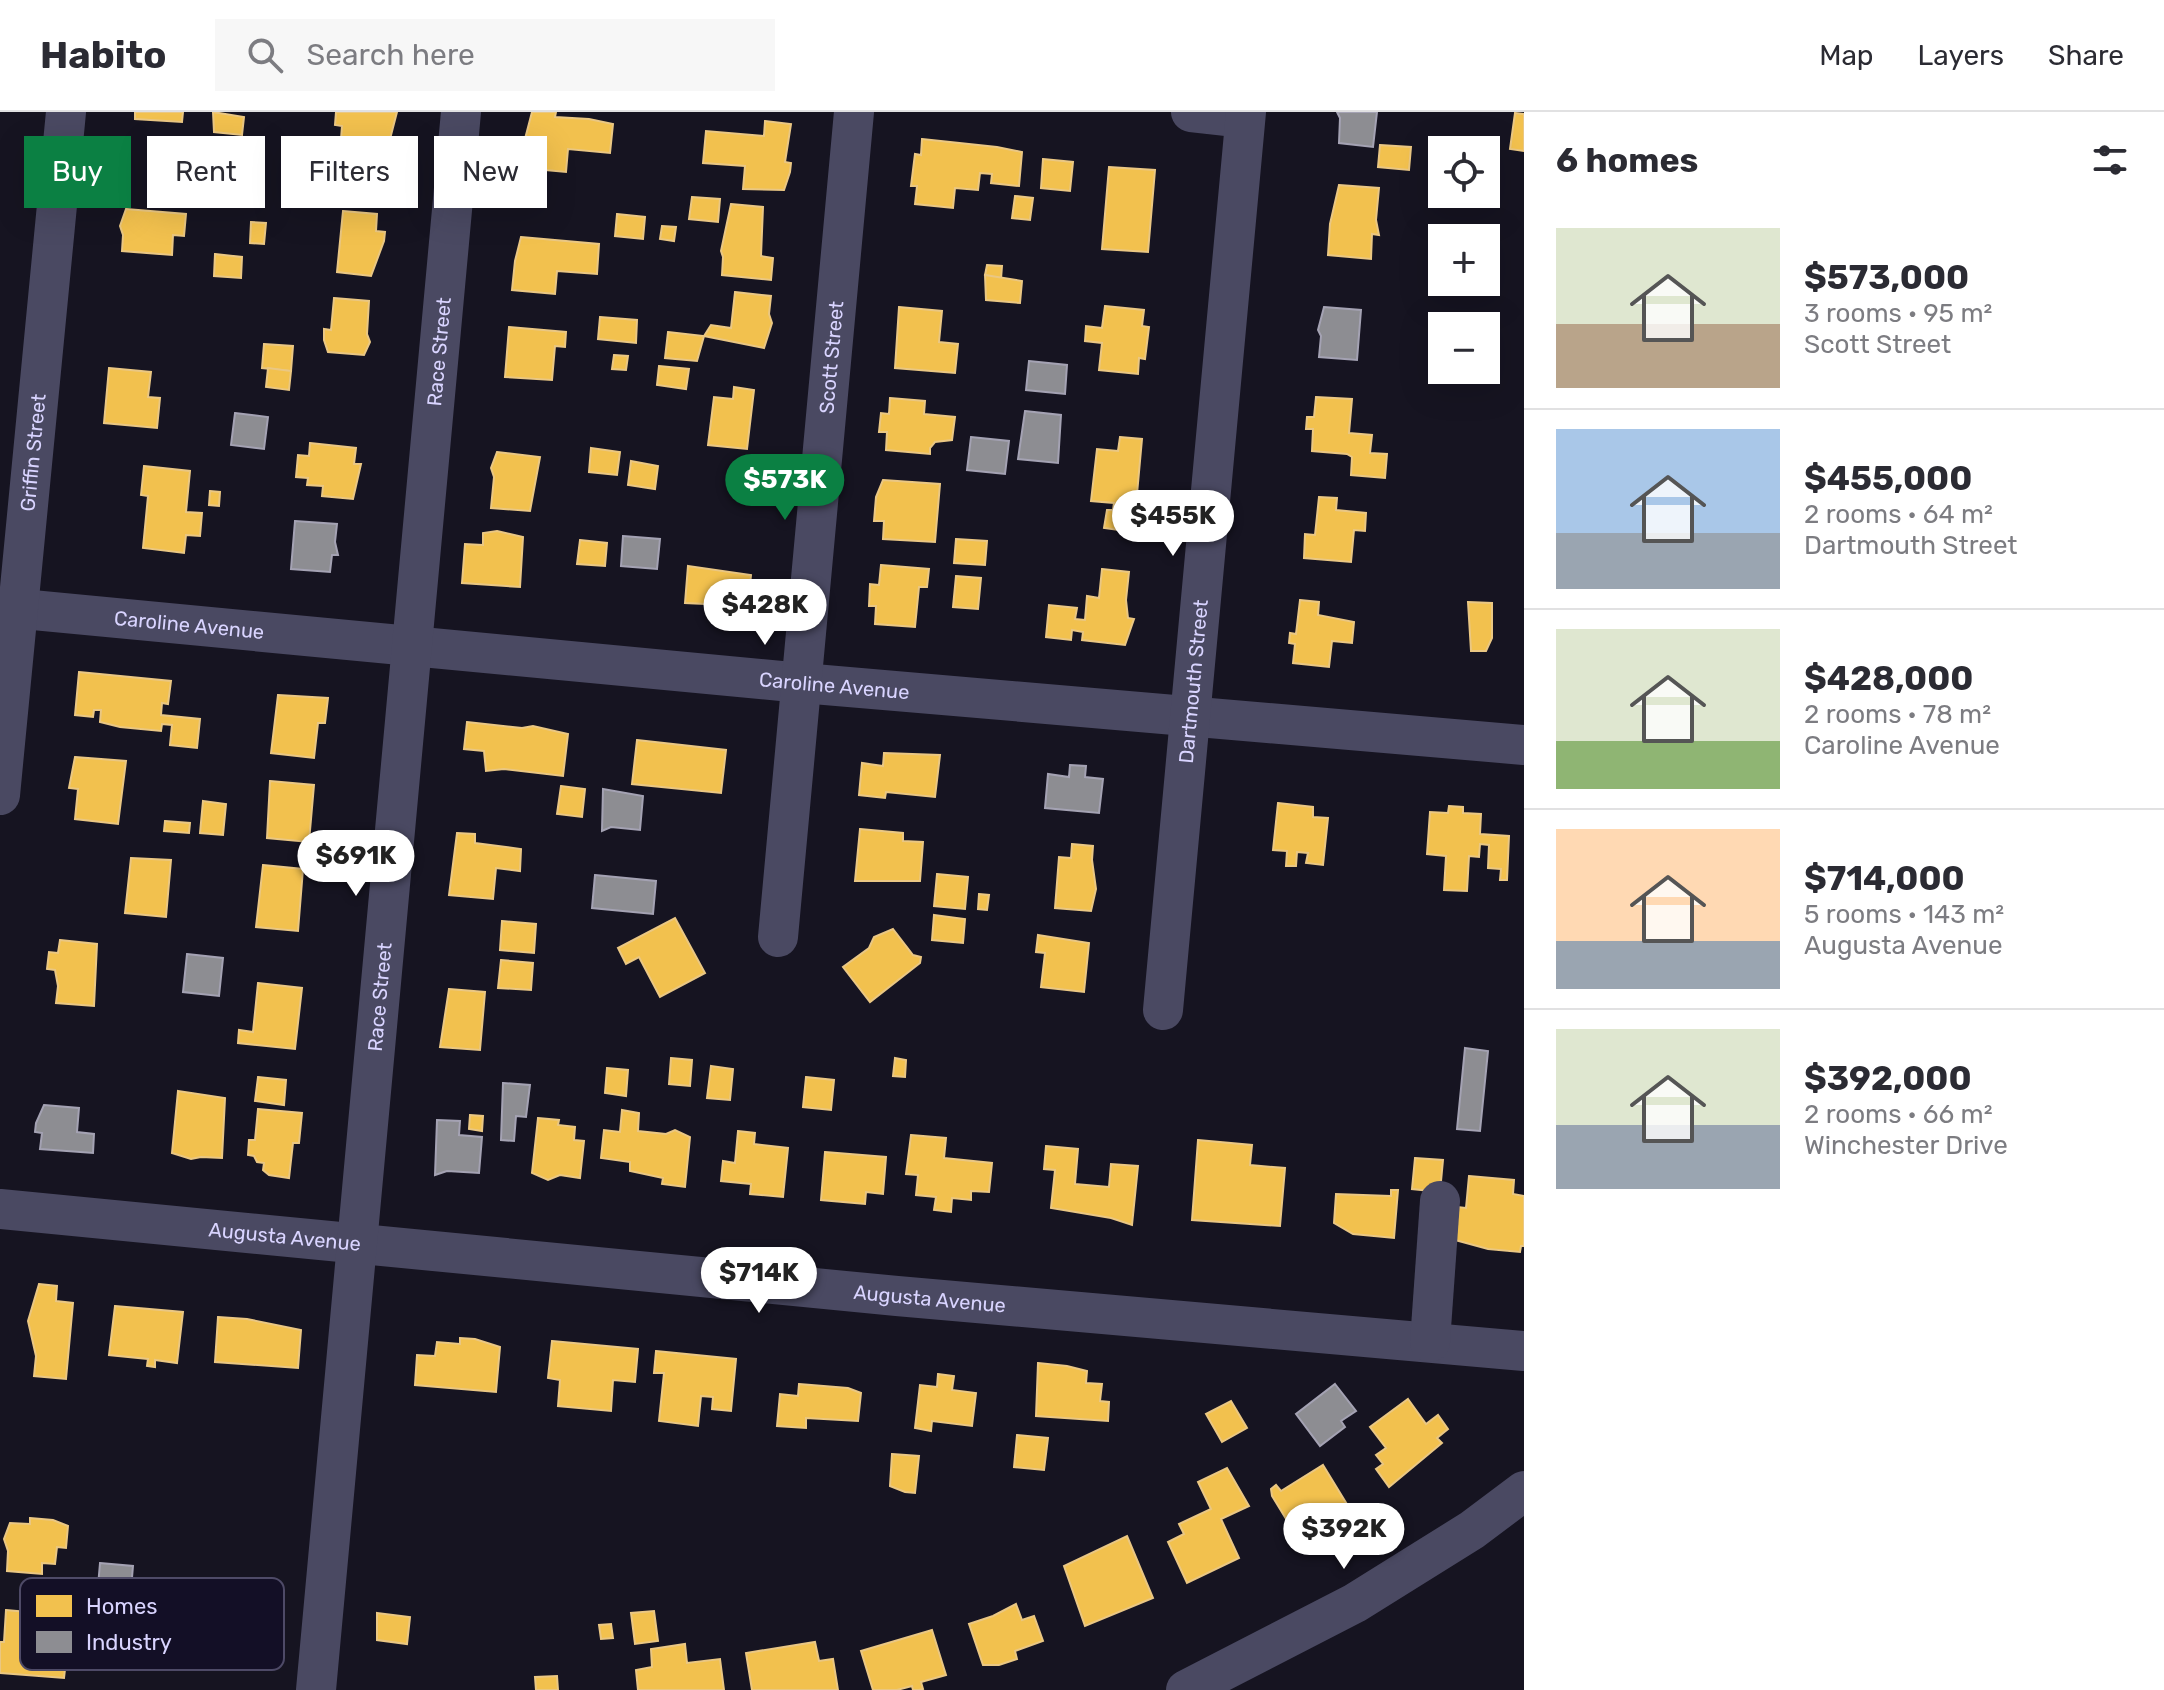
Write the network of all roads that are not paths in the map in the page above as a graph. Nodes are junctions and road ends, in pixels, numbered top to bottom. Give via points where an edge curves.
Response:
1 (66, 112) edge
2 (461, 112) edge
3 (854, 112) edge
4 (1191, 112) edge
5 (1245, 115) edge
6 (9, 608) edge
7 (411, 645) junction
8 (802, 683) junction
9 (1190, 716) junction
10 (1524, 745) edge
11 (0, 795) edge
12 (778, 937) dead end
13 (1163, 1010) dead end
14 (1440, 1201) dead end
15 (0, 1209) edge
16 (358, 1243) junction
17 (1430, 1342) junction
18 (1524, 1351) edge
19 (1524, 1491) edge
20 (316, 1690) edge
21 (1186, 1690) edge

1 - 6 street, Griffin Street
2 - 7 street, Race Street
3 - 8 street, Scott Street
4 - 5 street
5 - 9 street, Dartmouth Street
6 - 7 street, Caroline Avenue
6 - 11 street, Griffin Street
7 - 8 street, Caroline Avenue
7 - 16 street, Race Street
8 - 9 street, Caroline Avenue
8 - 12 street, Scott Street
9 - 10 street, Caroline Avenue
9 - 13 street, Dartmouth Street
14 - 17 street
15 - 16 street, Augusta Avenue
16 - 17 street, Augusta Avenue
16 - 20 street, Race Street
17 - 18 street, Augusta Avenue
19 - 21 street via 1355,1603

